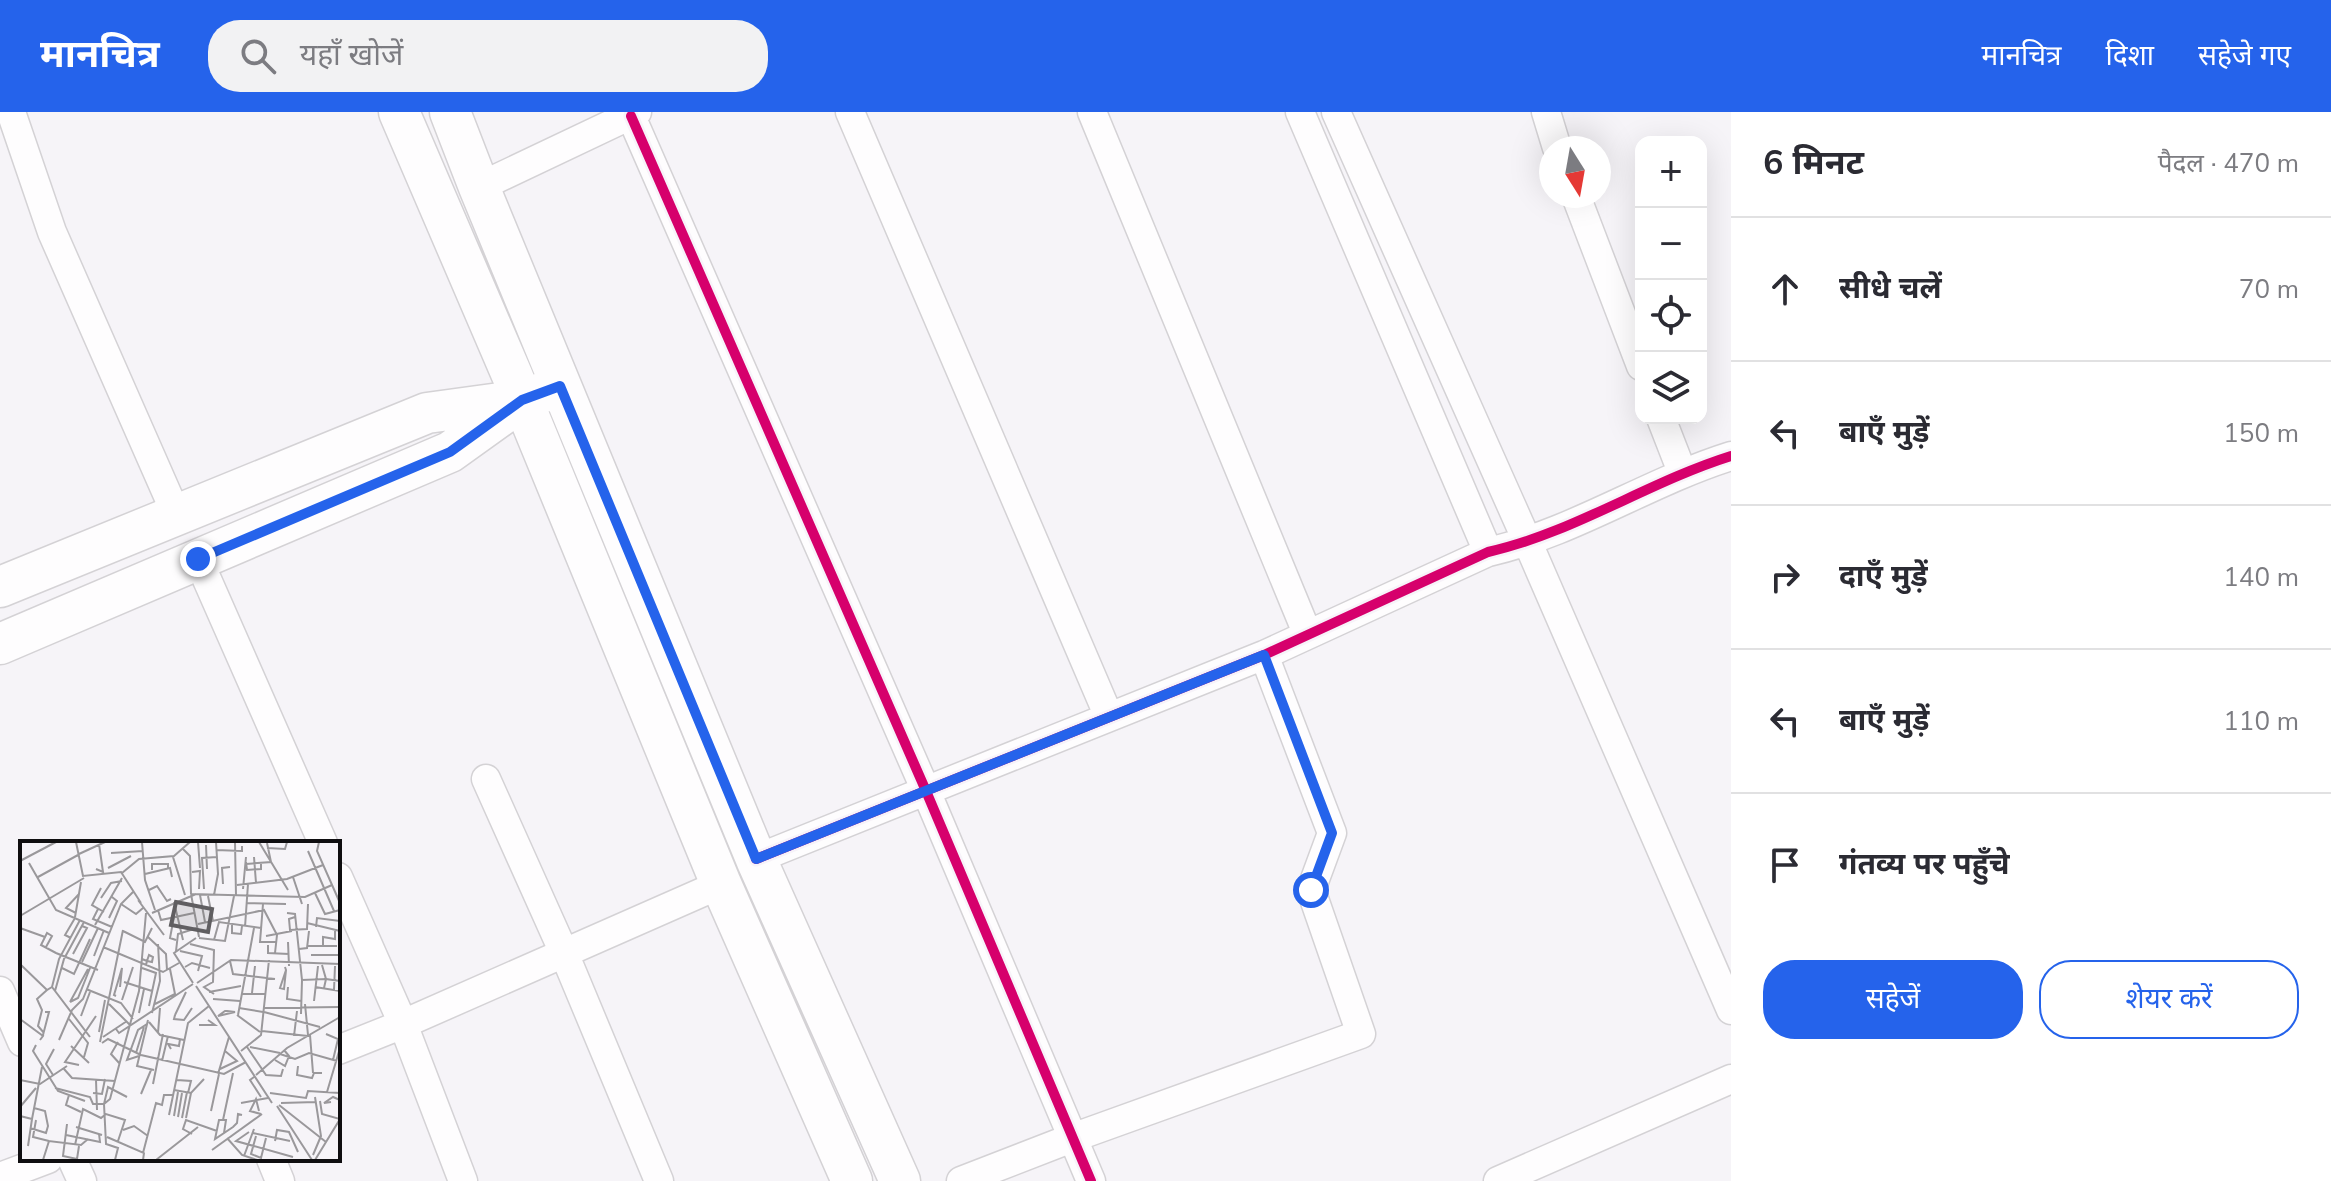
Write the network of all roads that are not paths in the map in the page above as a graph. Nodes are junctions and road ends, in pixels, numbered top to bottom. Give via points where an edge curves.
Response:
1 (11, 112) edge
2 (399, 112) edge
3 (450, 112) edge
4 (850, 112) edge
5 (1092, 112) edge
6 (1300, 112) edge
7 (1336, 112) edge
8 (1546, 112) edge
9 (634, 114) edge
10 (1553, 136) edge
11 (479, 187) junction
12 (1581, 208) edge
13 (1636, 352) edge
14 (560, 386) junction
15 (522, 400) junction
16 (1663, 424) edge
17 (1730, 458) edge
18 (1682, 472) junction
19 (176, 514) junction
20 (1528, 543) junction
21 (1488, 552) junction
22 (198, 559) junction
23 (0, 587) edge
24 (1307, 633) junction
25 (0, 644) edge
26 (1264, 655) junction
27 (1109, 717) junction
28 (486, 779) dead end
29 (926, 791) junction
30 (322, 841) edge
31 (756, 859) junction
32 (340, 882) edge
33 (721, 884) junction
34 (564, 953) junction
35 (0, 991) edge
36 (1731, 1010) edge
37 (403, 1024) junction
38 (20, 1037) edge
39 (340, 1049) edge
40 (1731, 1079) edge
41 (1072, 1138) junction
42 (272, 1161) edge
43 (72, 1164) edge
44 (0, 1177) edge
45 (280, 1181) edge
46 (463, 1181) edge
47 (659, 1181) edge
48 (852, 1181) edge
49 (900, 1181) edge
50 (961, 1181) edge
51 (1091, 1181) edge
52 (1498, 1181) edge

1 - 19 street via 52,232
2 - 15 main road
3 - 11 main road
4 - 27 street
5 - 24 street
6 - 21 street
7 - 20 street
8 - 10 street
9 - 11 street
9 - 29 street
11 - 14 main road
12 - 13 street
14 - 15 main road
14 - 31 main road
15 - 19 main road via 427,413
15 - 22 main road via 450,452
15 - 33 main road
16 - 18 street
17 - 18 street
18 - 20 street
19 - 23 main road
20 - 21 street
20 - 36 street
21 - 24 street
22 - 25 main road
22 - 30 street
24 - 26 street
26 - 27 street
26 - 41 street via 1332,833 1311,890 1361,1034
27 - 29 street
28 - 34 street
29 - 31 street
29 - 41 street
31 - 49 main road
32 - 37 street
33 - 34 street
33 - 48 main road
34 - 37 street
34 - 47 street
35 - 38 street
37 - 39 street
37 - 46 street
40 - 52 street
41 - 50 street
41 - 51 street
42 - 45 street
43 - 44 street

